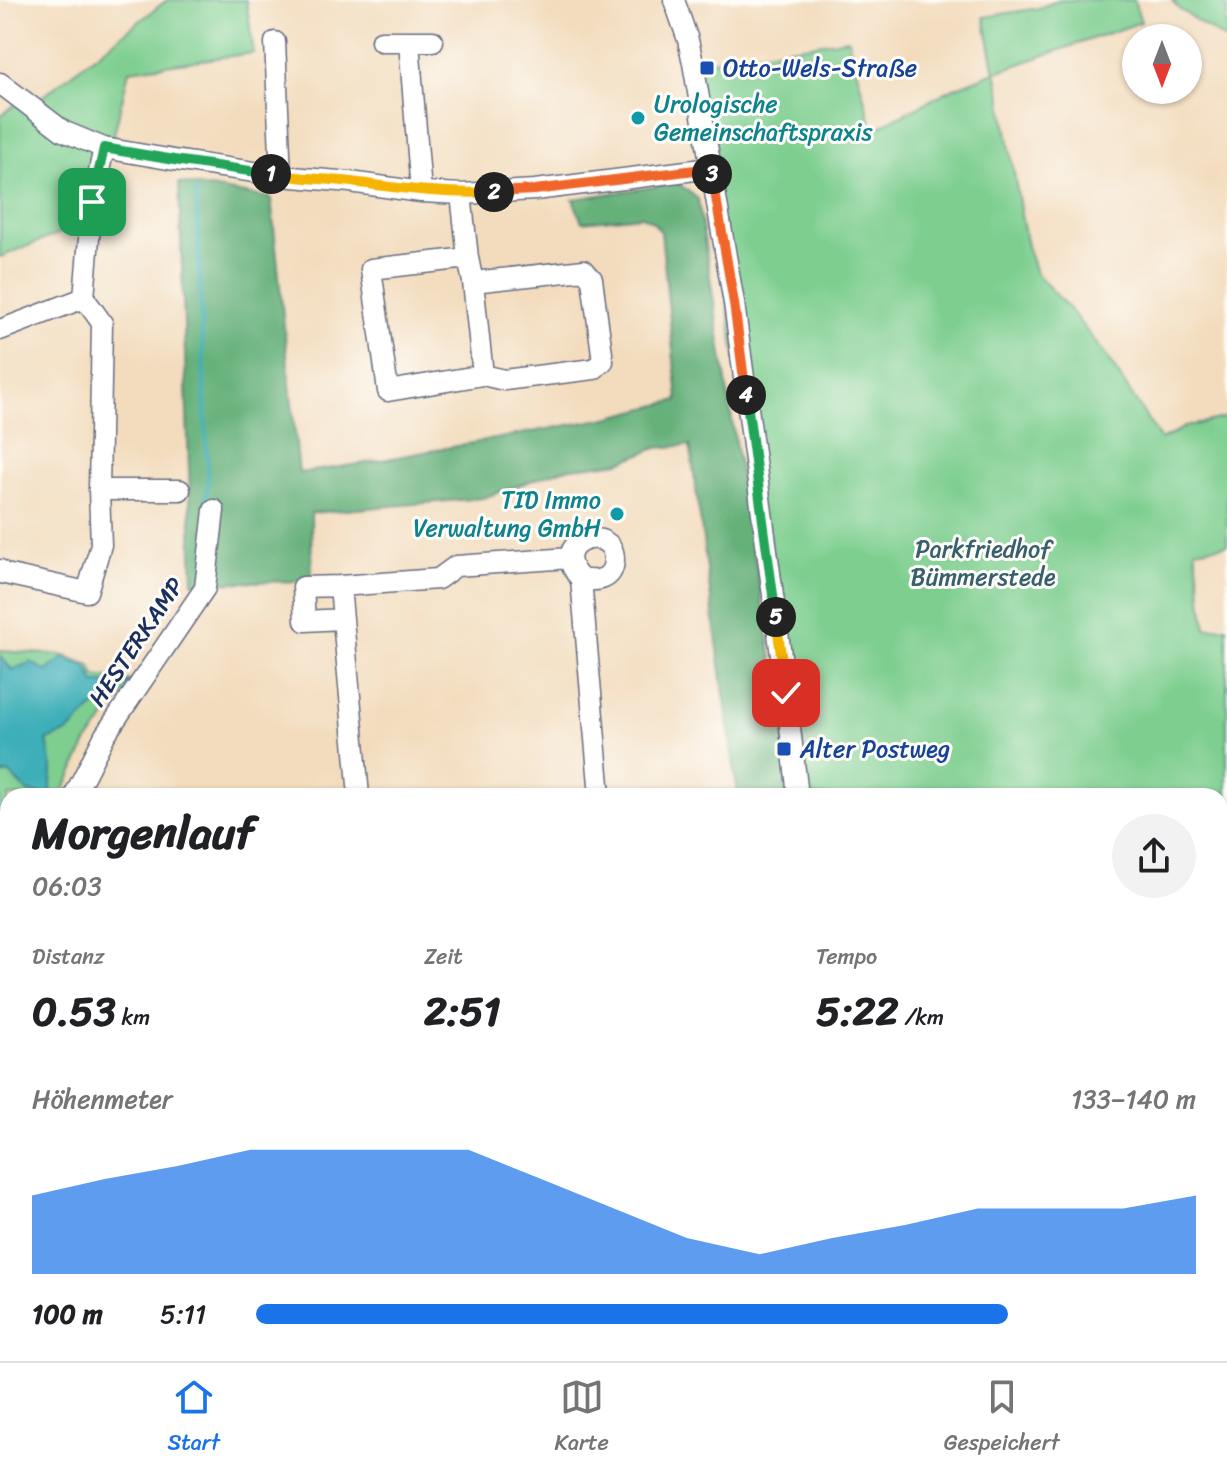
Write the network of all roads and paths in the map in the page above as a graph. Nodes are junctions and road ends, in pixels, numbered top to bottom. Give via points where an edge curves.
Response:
1 (674, 0) edge
2 (381, 41) dead end
3 (433, 41) dead end
4 (275, 42) dead end
5 (409, 42) junction
6 (0, 83) edge
7 (104, 148) junction
8 (711, 168) junction
9 (281, 176) junction
10 (421, 192) junction
11 (461, 194) junction
12 (468, 258) junction
13 (473, 282) junction
14 (84, 298) junction
15 (0, 330) edge
16 (483, 375) junction
17 (99, 490) junction
18 (180, 490) dead end
19 (214, 510) dead end
20 (570, 558) junction
21 (0, 570) edge
22 (581, 579) junction
23 (340, 586) junction
24 (342, 619) junction
25 (78, 788) edge
26 (358, 788) edge
27 (599, 788) edge
28 (797, 788) edge

1 - 8 street via 688,40
2 - 5 street
3 - 5 street
4 - 9 street
5 - 10 street
6 - 7 street via 63,131
7 - 9 street
7 - 14 street via 92,202
8 - 11 street
8 - 28 street via 734,303
9 - 10 street
10 - 11 street
11 - 12 street
12 - 13 street
12 - 16 street via 371,269 388,391
13 - 16 street
13 - 16 street via 584,270 592,279 603,361 594,369 504,380
14 - 15 street
14 - 17 street via 102,323
17 - 18 street
17 - 21 street via 101,545 87,592
19 - 25 street, HESTERKAMP via 205,588 105,735
20 - 22 street
20 - 22 street via 581,541 593,538 611,549 614,560 605,577 595,582
20 - 23 street via 456,566 438,579
22 - 27 street
23 - 24 street
23 - 24 street via 303,587 305,621
24 - 26 street

